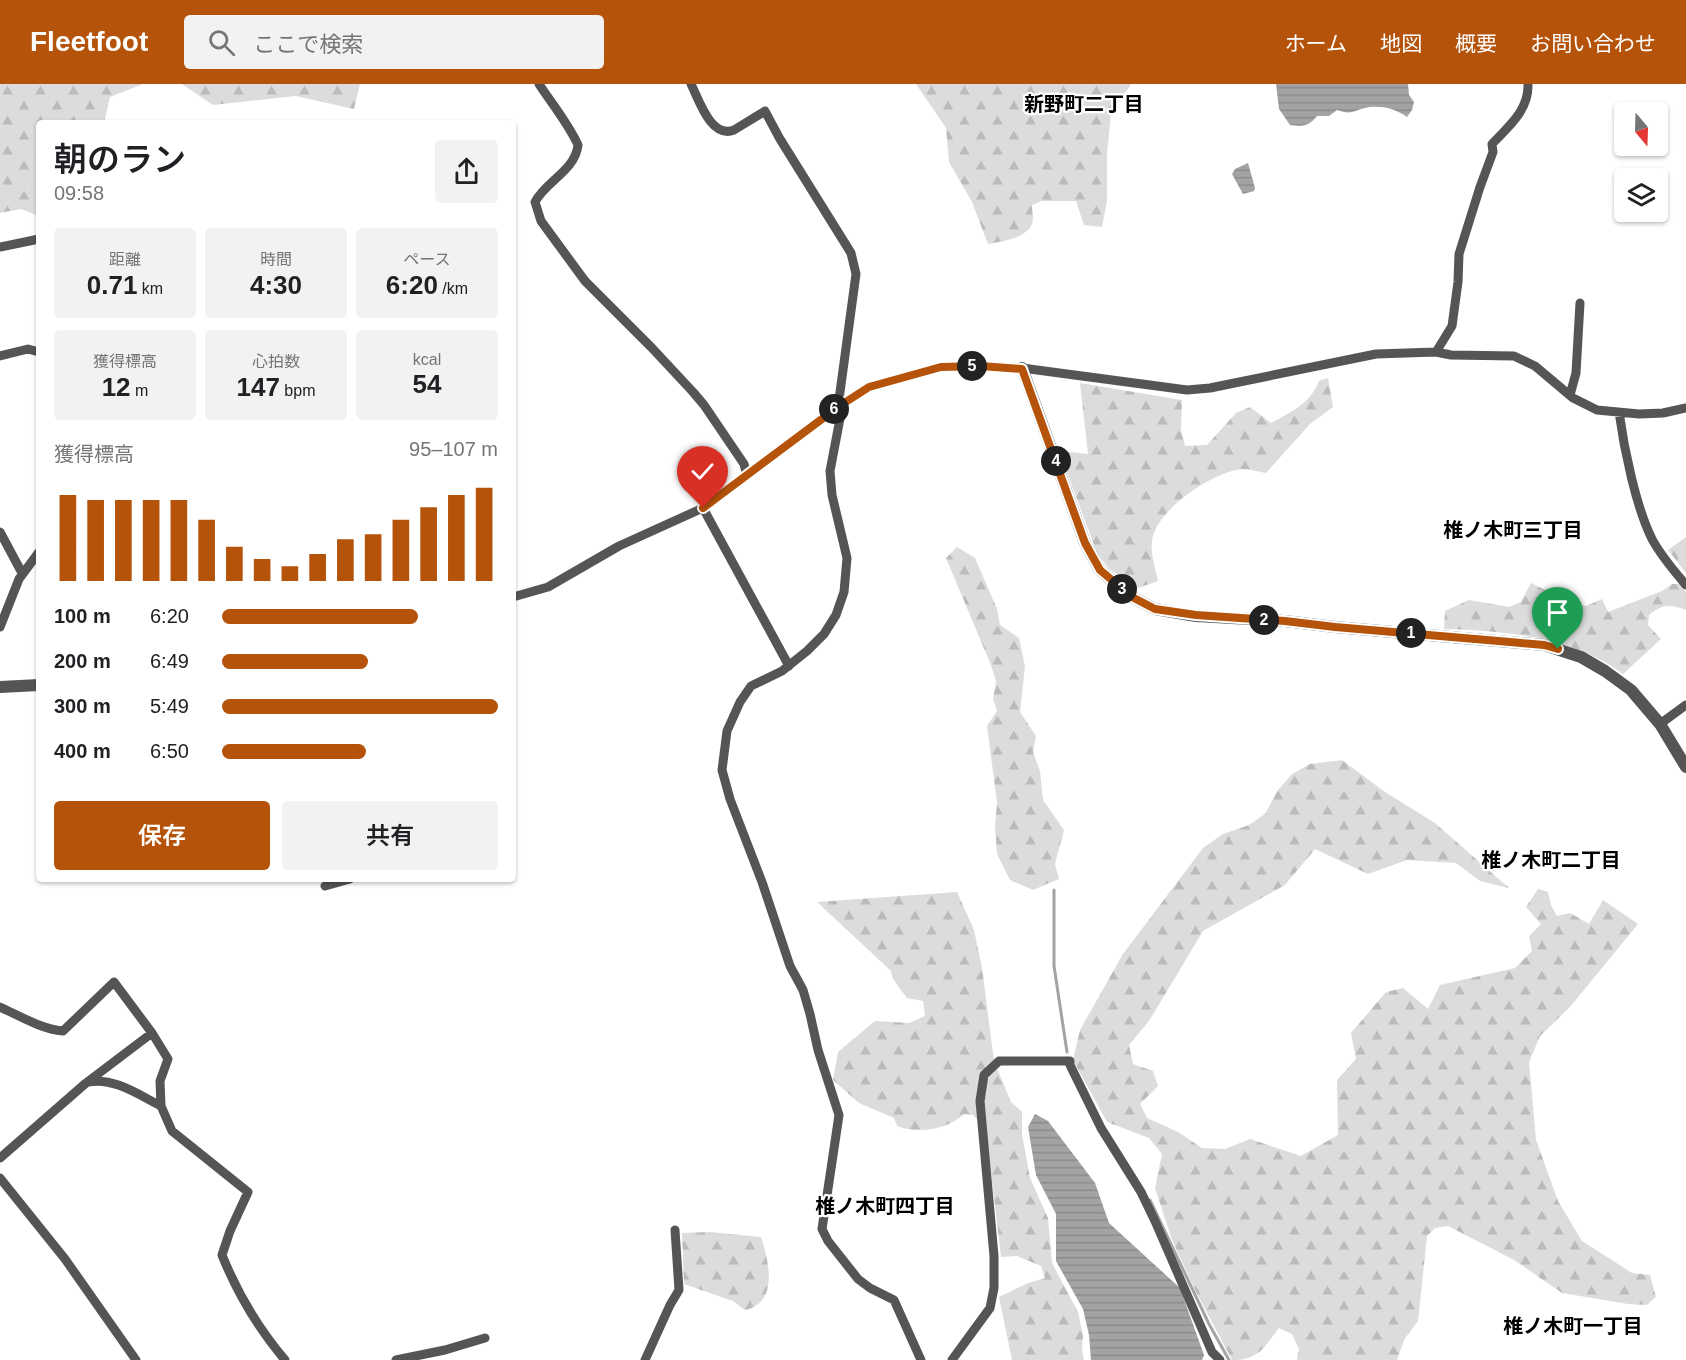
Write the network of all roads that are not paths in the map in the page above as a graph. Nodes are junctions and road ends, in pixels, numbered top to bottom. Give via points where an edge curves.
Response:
1 (539, 84) edge
2 (691, 84) edge
3 (1528, 84) edge
4 (36, 240) edge
5 (0, 247) edge
6 (1580, 303) dead end
7 (36, 351) edge
8 (1437, 352) junction
9 (0, 356) edge
10 (1022, 369) junction
11 (1570, 395) junction
12 (840, 405) junction
13 (1686, 408) edge
14 (1619, 412) junction
15 (747, 476) junction
16 (703, 508) junction
17 (0, 532) edge
18 (36, 556) edge
19 (22, 573) junction
20 (1686, 585) edge
21 (516, 596) edge
22 (0, 627) edge
23 (789, 666) junction
24 (36, 686) edge
25 (0, 687) edge
26 (1686, 705) edge
27 (1660, 724) junction
28 (1686, 767) edge
29 (339, 882) edge
30 (325, 886) dead end
31 (0, 1006) edge
32 (152, 1034) junction
33 (86, 1083) junction
34 (161, 1106) junction
35 (0, 1158) edge
36 (0, 1179) edge
37 (675, 1230) dead end
38 (485, 1338) dead end
39 (136, 1360) edge
40 (285, 1360) edge
41 (396, 1360) edge
42 (645, 1360) edge
43 (921, 1360) edge
44 (952, 1360) edge
45 (1220, 1360) edge

1 - 15 street via 578,145 573,160 535,202 541,221 585,281 704,405 744,464
2 - 12 street via 718,130 734,130 765,111 851,253 856,274
3 - 8 street via 1527,100 1492,144 1493,152 1459,254 1452,326
4 - 5 street
6 - 11 street via 1576,373
7 - 9 street via 28,349
8 - 10 street via 1376,354 1187,390
8 - 11 street via 1514,356 1535,366
10 - 12 street via 941,367 869,387
10 - 27 street via 1085,543 1100,570 1132,597 1155,609 1196,615 1544,645 1581,657 1605,671 1631,690
11 - 14 street via 1597,410
12 - 15 street
12 - 23 street via 830,471 847,558 844,592 824,634
13 - 14 street via 1663,413
14 - 20 street via 1642,513 1653,540
15 - 16 street
16 - 21 street via 619,546 548,587
16 - 23 street
17 - 19 street
18 - 19 street
19 - 22 street
23 - 43 street via 751,686 740,702 727,731 722,770 790,966 803,990 839,1115 822,1229 858,1279 894,1300
24 - 25 street
26 - 27 street
27 - 28 street
29 - 30 street
31 - 32 street via 63,1031 114,982
32 - 33 street
32 - 34 street via 168,1059 160,1081
33 - 34 street via 101,1080 132,1090
33 - 35 street
34 - 40 street via 172,1131 248,1192 222,1256 260,1330
36 - 39 street via 65,1259
37 - 42 street via 679,1290
38 - 41 street
44 - 45 street via 990,1308 994,1288 980,1101 984,1075 999,1061 1070,1060 1101,1128 1141,1192 1212,1352

